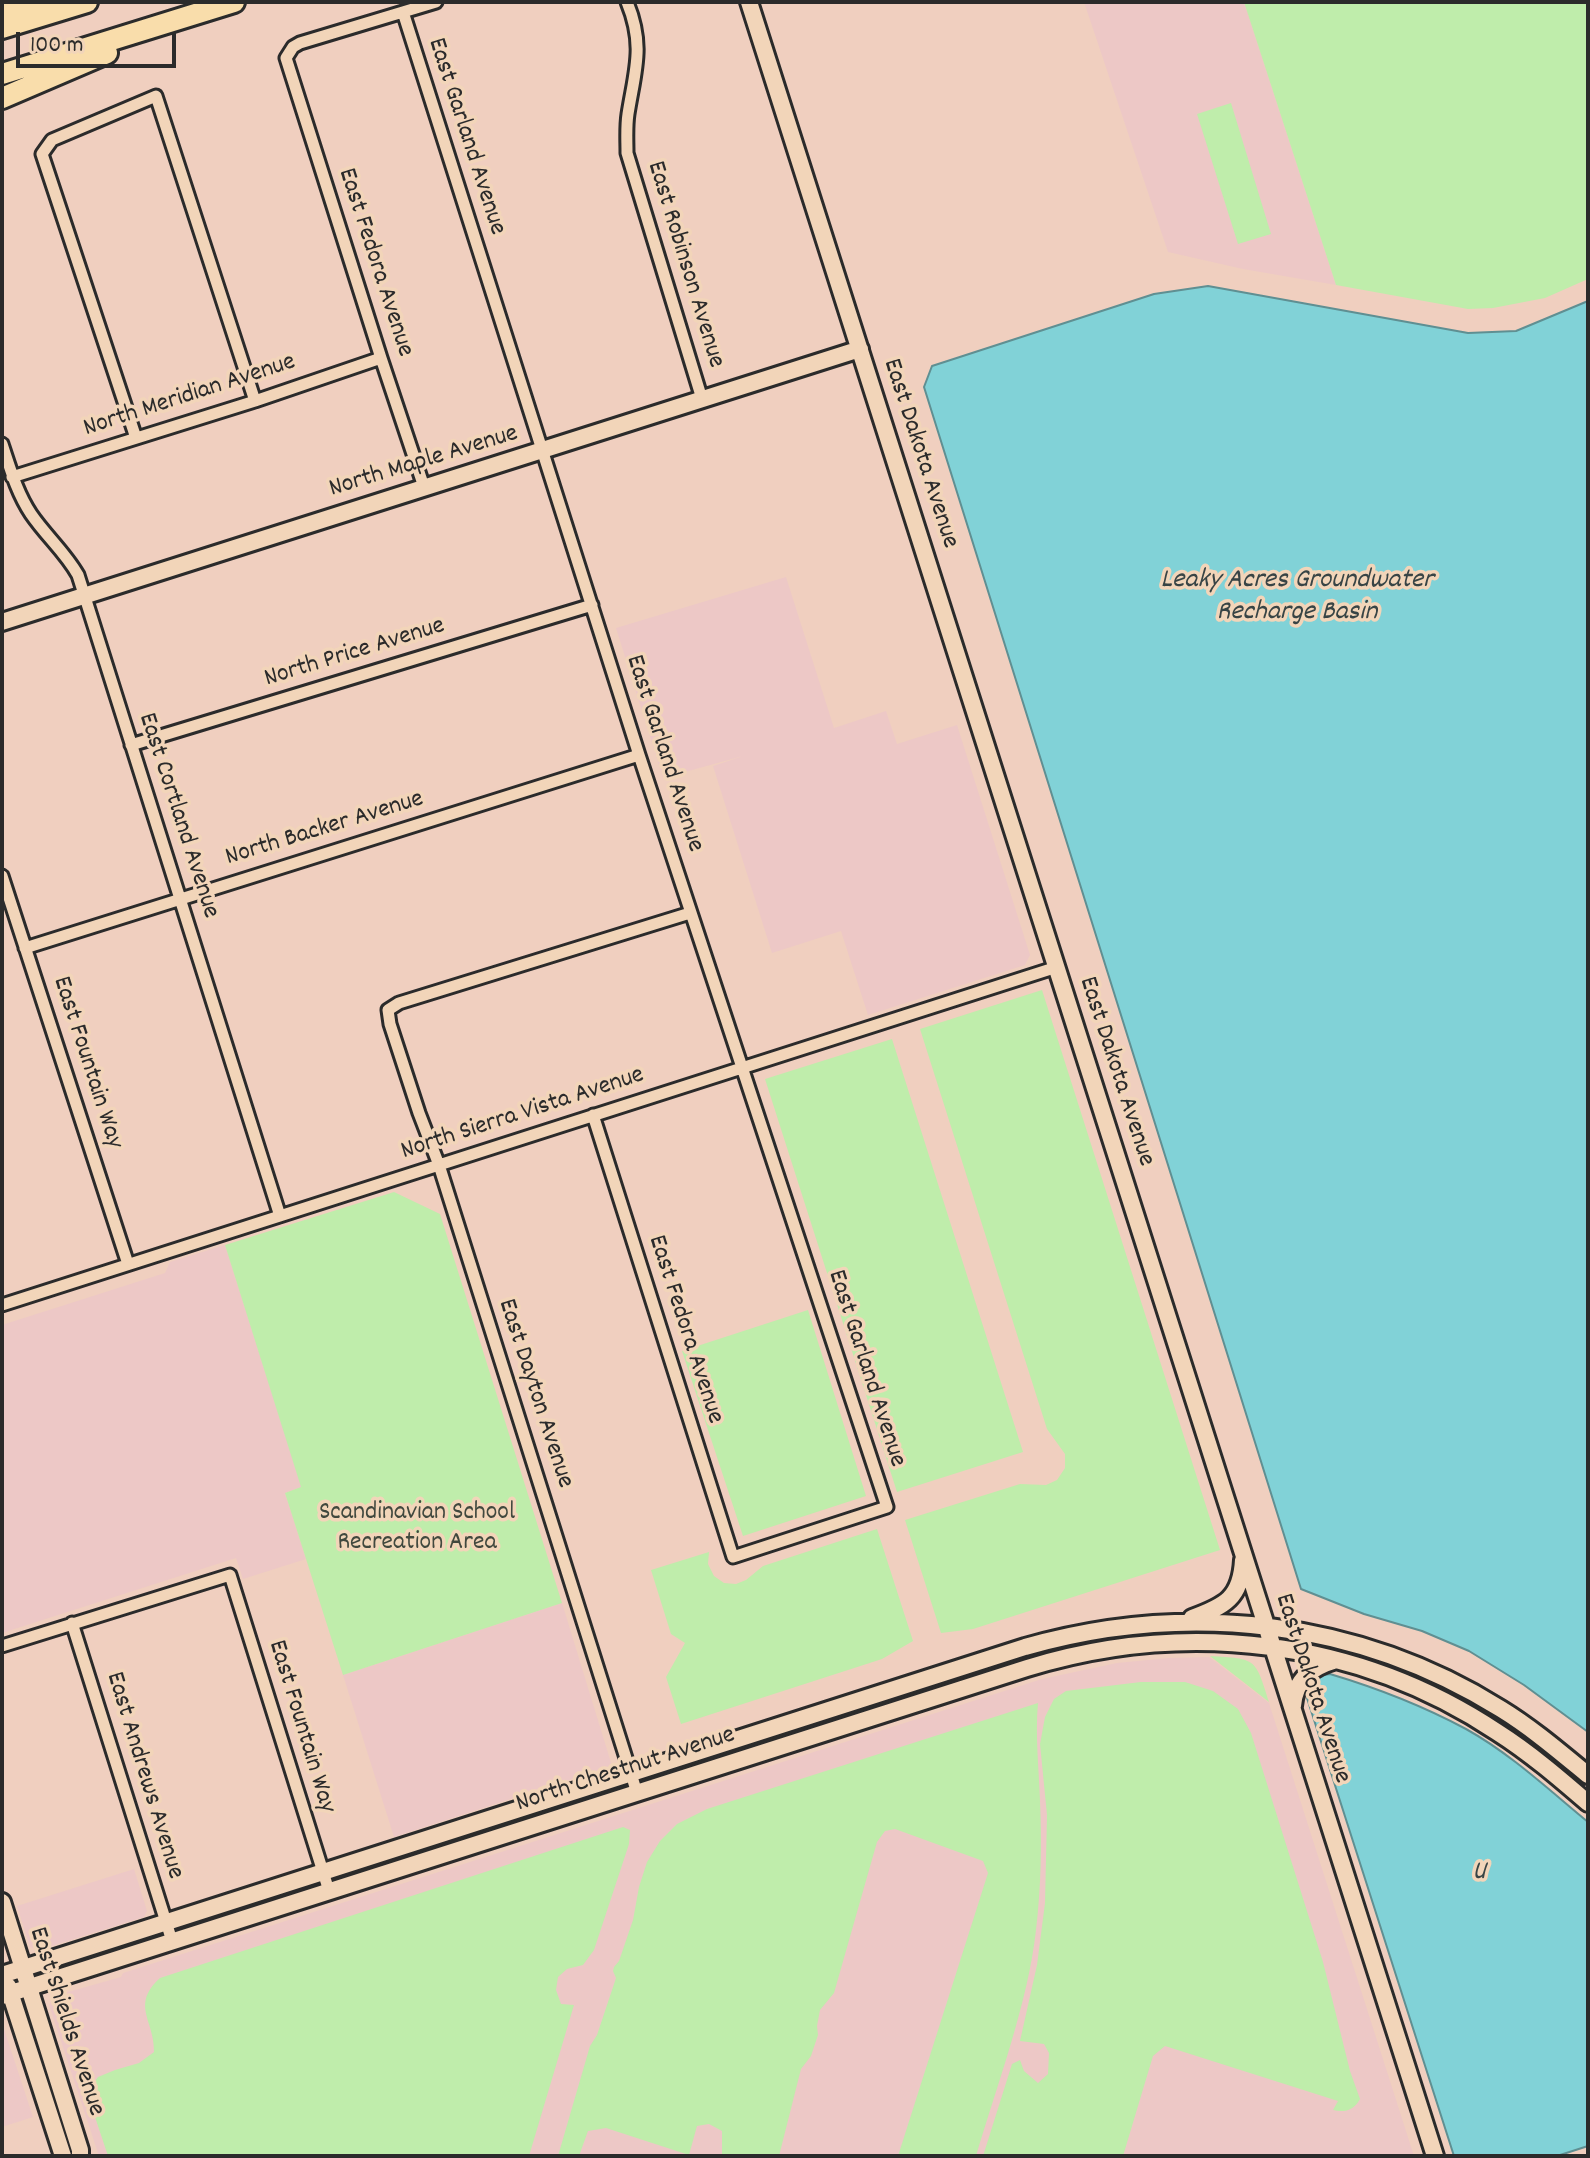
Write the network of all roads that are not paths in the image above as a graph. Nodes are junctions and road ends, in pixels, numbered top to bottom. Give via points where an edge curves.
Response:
1 (43, 2) edge
2 (87, 2) edge
3 (234, 2) edge
4 (436, 2) edge
5 (627, 2) edge
6 (749, 2) edge
7 (210, 9) junction
8 (2, 11) edge
9 (403, 12) junction
10 (2, 28) edge
11 (2, 74) edge
12 (2, 98) edge
13 (860, 349) junction
14 (381, 358) junction
15 (702, 399) junction
16 (255, 401) junction
17 (136, 438) junction
18 (2, 444) edge
19 (543, 451) junction
20 (12, 477) junction
21 (424, 487) junction
22 (84, 596) junction
23 (592, 605) junction
24 (2, 622) edge
25 (131, 745) junction
26 (639, 755) junction
27 (2, 876) edge
28 (180, 898) junction
29 (690, 913) junction
30 (25, 948) junction
31 (1057, 967) junction
32 (743, 1067) junction
33 (593, 1115) junction
34 (439, 1165) junction
35 (280, 1216) junction
36 (128, 1264) junction
37 (2, 1305) edge
38 (1243, 1555) junction
39 (733, 1557) joint
40 (1183, 1621) junction
41 (72, 1623) junction
42 (1266, 1626) junction
43 (2, 1646) edge
44 (1273, 1647) junction
45 (1337, 1660) junction
46 (941, 1674) junction
47 (947, 1693) junction
48 (1293, 1712) junction
49 (631, 1773) junction
50 (1588, 1775) edge
51 (637, 1793) junction
52 (1588, 1803) edge
53 (322, 1872) junction
54 (329, 1891) junction
55 (2, 1902) edge
56 (166, 1922) junction
57 (172, 1941) junction
58 (23, 1968) junction
59 (3, 1972) edge
60 (28, 1988) junction
61 (6, 1995) edge
62 (63, 2156) edge
63 (80, 2156) edge
64 (1435, 2156) edge

1 - 8 highway
2 - 10 highway
3 - 7 highway
4 - 9 street
5 - 15 street, East Robinson Avenue via 638,58 627,153
6 - 13 main road, East Dakota Avenue
7 - 11 highway
7 - 12 highway
9 - 14 street, East Fedora Avenue via 300,43 288,52 287,64
9 - 19 street, East Garland Avenue
13 - 15 main road, North Maple Avenue
13 - 31 main road, East Dakota Avenue
14 - 16 street, North Meridian Avenue
14 - 21 street, East Fedora Avenue
15 - 19 main road, North Maple Avenue
16 - 17 street, North Meridian Avenue
16 - 17 street via 156,96 52,140 42,154
17 - 20 street, North Meridian Avenue
18 - 20 street, East Cortland Avenue
19 - 21 main road, North Maple Avenue
19 - 23 street, East Garland Avenue
20 - 22 street, East Cortland Avenue via 29,511 70,560
21 - 22 main road, North Maple Avenue
22 - 24 main road, North Maple Avenue
22 - 25 street, East Cortland Avenue
23 - 25 street, North Price Avenue
23 - 26 street, East Garland Avenue
25 - 28 street, East Cortland Avenue
26 - 28 street, North Backer Avenue
26 - 29 street, East Garland Avenue
27 - 30 street, East Fountain Way
28 - 30 street, North Backer Avenue
28 - 35 street, East Cortland Avenue
29 - 32 street, East Garland Avenue
29 - 34 street, East Dayton Avenue via 388,1010
30 - 36 street, East Fountain Way
31 - 32 street, North Sierra Vista Avenue
31 - 38 main road, East Dakota Avenue
32 - 33 street, North Sierra Vista Avenue
32 - 39 street, East Garland Avenue via 887,1507
33 - 34 street, North Sierra Vista Avenue
33 - 39 street, East Fedora Avenue
34 - 35 street, North Sierra Vista Avenue
34 - 49 street, East Dayton Avenue
35 - 36 street, North Sierra Vista Avenue
36 - 37 street, North Sierra Vista Avenue
38 - 40 main road via 1232,1597
38 - 42 main road, East Dakota Avenue
40 - 42 main road, North Chestnut Avenue
40 - 46 main road, North Chestnut Avenue via 1059,1638
41 - 43 street
41 - 53 street, East Fountain Way via 230,1575
41 - 56 street, East Andrews Avenue
42 - 44 main road, East Dakota Avenue
42 - 50 main road, North Chestnut Avenue via 1356,1645 1443,1678 1501,1709
44 - 45 main road, North Chestnut Avenue
44 - 47 main road, North Chestnut Avenue via 1200,1641 1111,1648 1048,1661
44 - 48 main road, East Dakota Avenue
45 - 48 main road via 1308,1672 1296,1691
45 - 52 main road, North Chestnut Avenue via 1456,1707 1516,1744
46 - 47 main road
46 - 49 main road, North Chestnut Avenue
47 - 51 main road, North Chestnut Avenue
48 - 64 main road, East Dakota Avenue
49 - 51 street, East Dayton Avenue
49 - 53 main road, North Chestnut Avenue
51 - 54 main road, North Chestnut Avenue
53 - 54 street, East Fountain Way
53 - 56 main road, North Chestnut Avenue
54 - 57 main road, North Chestnut Avenue
55 - 58 main road, East Shields Avenue
56 - 57 street, East Andrews Avenue
56 - 58 main road, North Chestnut Avenue
57 - 60 main road, North Chestnut Avenue
58 - 59 main road, North Chestnut Avenue
58 - 60 main road, East Shields Avenue
59 - 61 main road, East Shields Avenue
60 - 61 main road, North Chestnut Avenue
60 - 63 main road, East Shields Avenue
61 - 62 main road, East Shields Avenue

